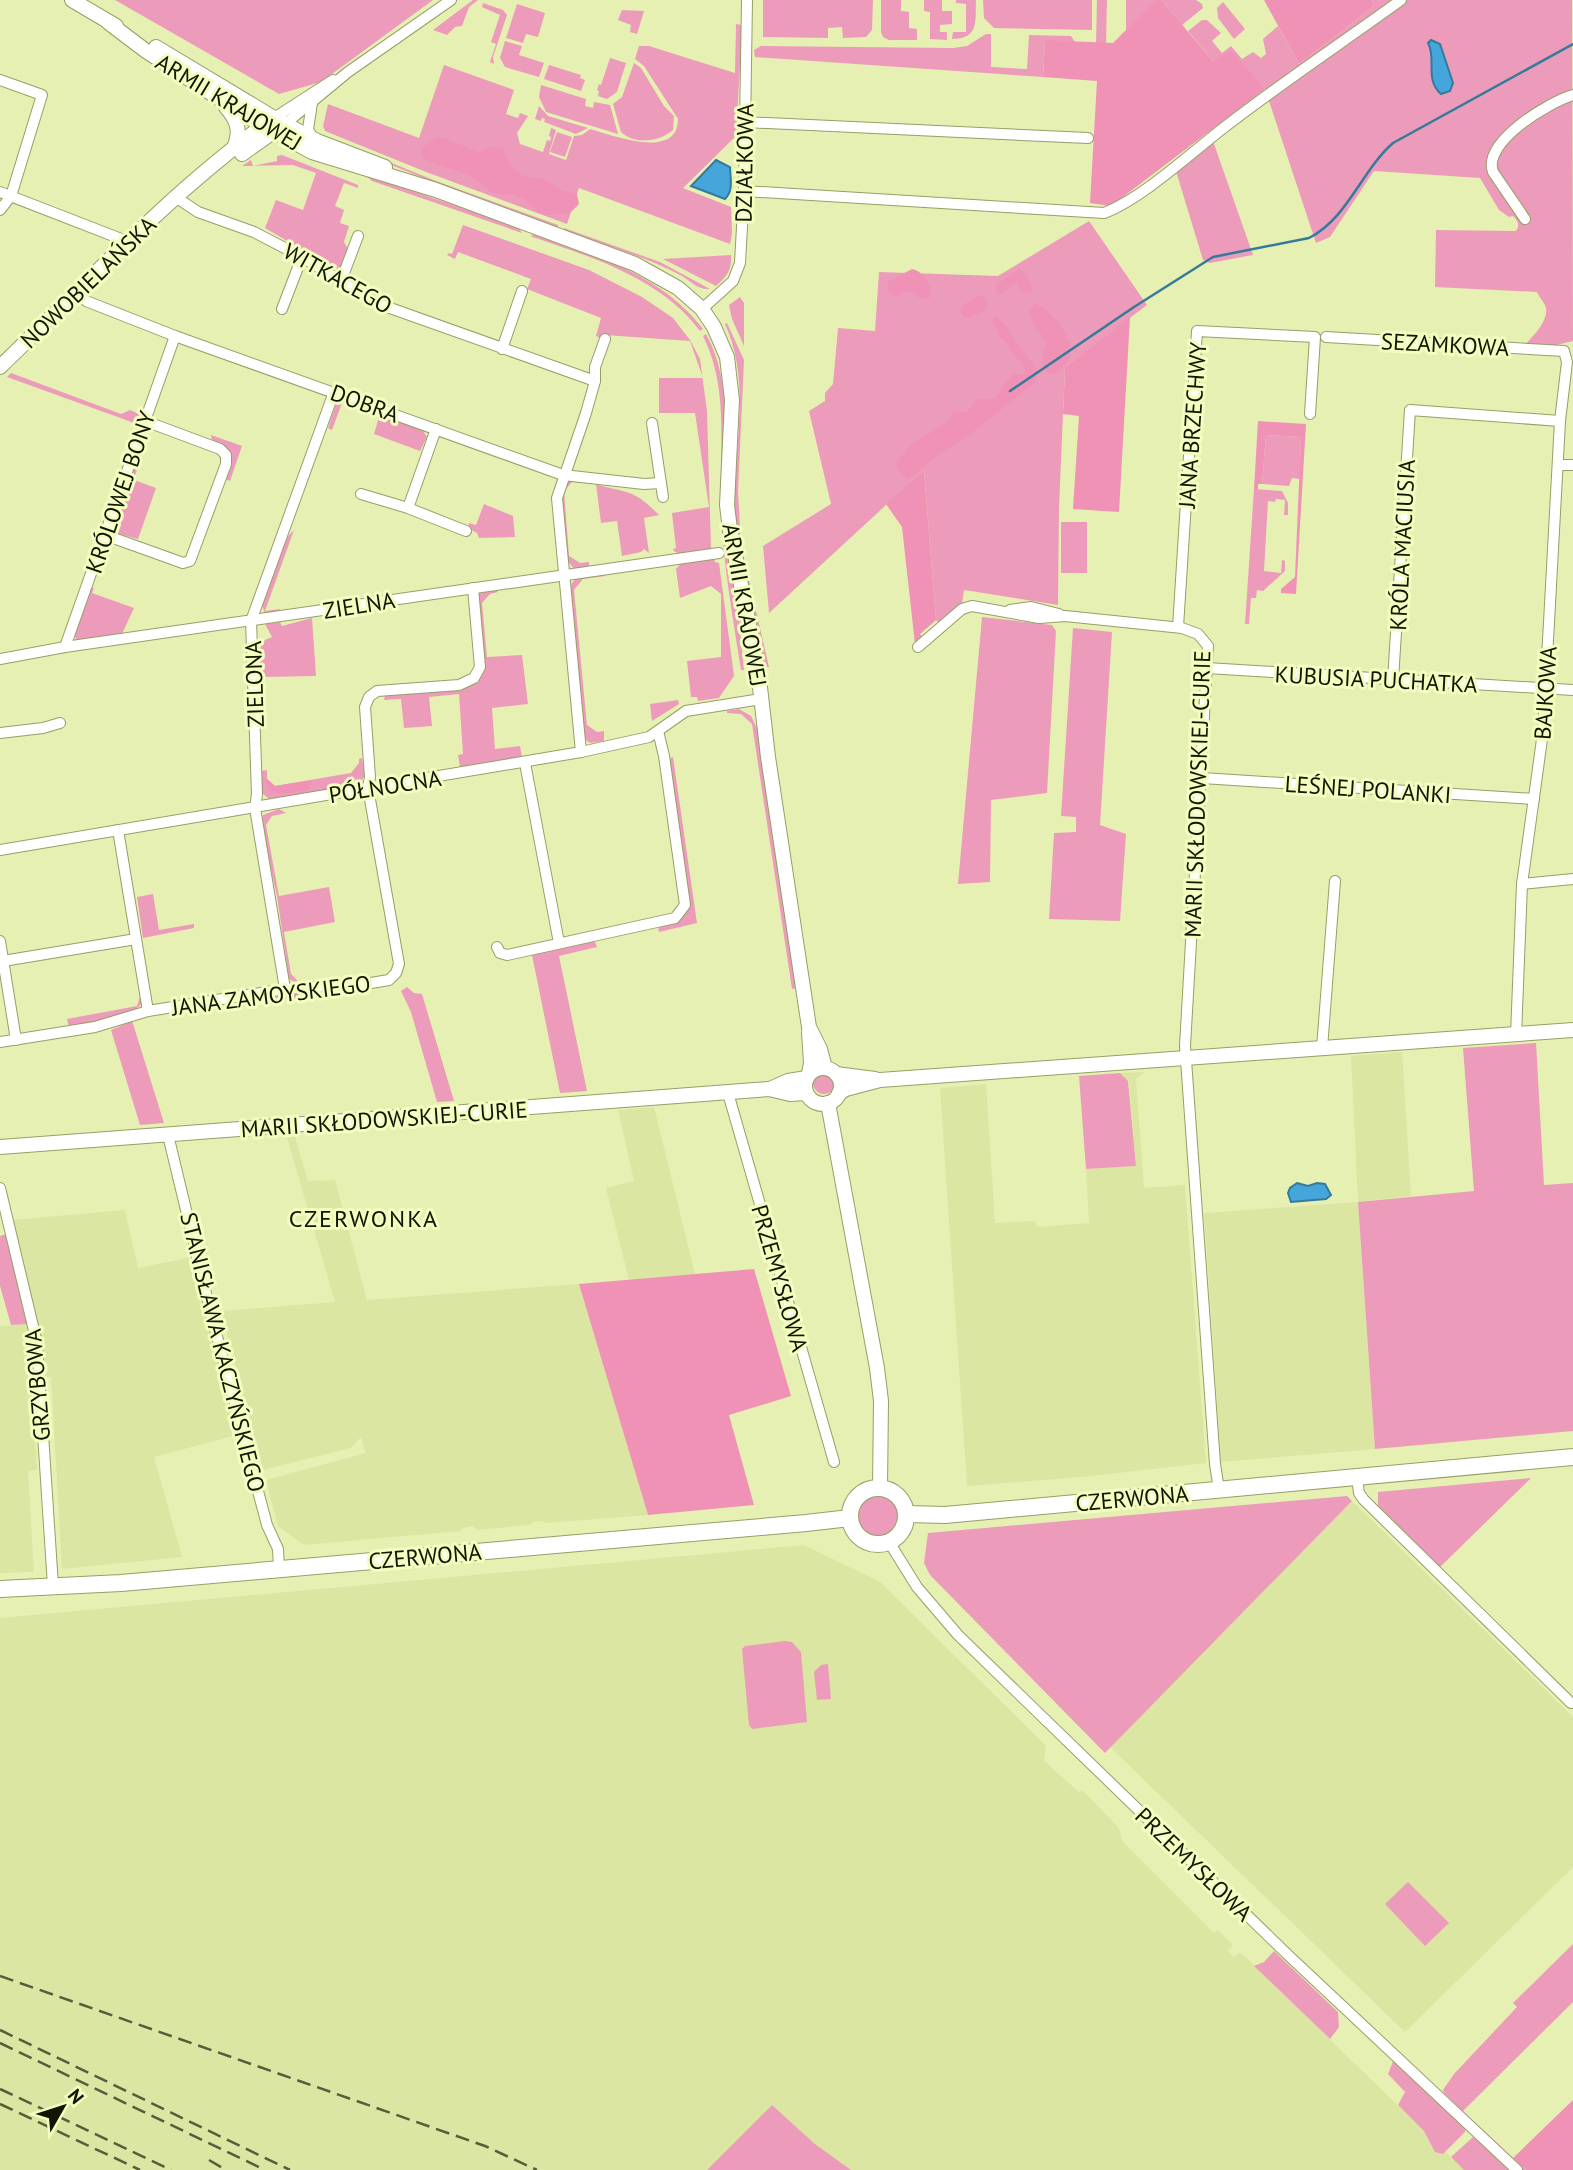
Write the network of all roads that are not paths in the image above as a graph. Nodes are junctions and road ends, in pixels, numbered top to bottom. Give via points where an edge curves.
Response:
1 (72, 0) edge
2 (452, 0) edge
3 (747, 0) edge
4 (1401, 0) edge
5 (109, 23) junction
6 (348, 72) junction
7 (0, 80) edge
8 (1573, 95) edge
9 (215, 96) junction
10 (312, 103) junction
11 (745, 122) junction
12 (273, 125) junction
13 (1088, 138) dead end
14 (313, 139) junction
15 (234, 149) junction
16 (436, 190) junction
17 (744, 191) junction
18 (5, 194) edge
19 (177, 198) junction
20 (0, 210) edge
21 (1525, 219) dead end
22 (358, 236) dead end
23 (129, 242) junction
24 (302, 257) junction
25 (341, 281) junction
26 (79, 291) junction
27 (522, 291) dead end
28 (282, 309) dead end
29 (702, 309) junction
30 (176, 336) junction
31 (1326, 337) dead end
32 (605, 339) dead end
33 (502, 349) junction
34 (1568, 359) edge
35 (0, 367) edge
36 (595, 381) junction
37 (334, 392) junction
38 (1310, 414) dead end
39 (145, 421) junction
40 (1560, 421) junction
41 (652, 423) dead end
42 (436, 429) junction
43 (1558, 465) junction
44 (1573, 465) edge
45 (564, 475) junction
46 (661, 483) junction
47 (361, 494) dead end
48 (663, 497) dead end
49 (408, 508) junction
50 (466, 531) dead end
51 (106, 535) junction
52 (719, 553) dead end
53 (566, 574) junction
54 (473, 588) junction
55 (251, 621) junction
56 (1178, 627) junction
57 (65, 647) junction
58 (918, 647) dead end
59 (0, 660) edge
60 (1207, 668) junction
61 (1394, 680) junction
62 (1546, 688) junction
63 (1573, 690) edge
64 (761, 699) junction
65 (60, 723) dead end
66 (658, 731) junction
67 (0, 733) edge
68 (581, 752) junction
69 (525, 763) junction
70 (1202, 778) junction
71 (368, 788) junction
72 (1534, 799) junction
73 (255, 808) junction
74 (118, 830) junction
75 (0, 850) edge
76 (1573, 879) edge
77 (1335, 881) dead end
78 (1522, 884) junction
79 (136, 939) junction
80 (0, 941) edge
81 (559, 943) junction
82 (497, 947) dead end
83 (3, 961) junction
84 (285, 989) junction
85 (148, 1011) junction
86 (809, 1027) junction
87 (1573, 1030) edge
88 (1516, 1035) junction
89 (16, 1040) junction
90 (0, 1042) edge
91 (1322, 1048) junction
92 (1186, 1058) junction
93 (830, 1071) junction
94 (808, 1076) junction
95 (880, 1080) junction
96 (769, 1089) junction
97 (728, 1093) junction
98 (806, 1093) junction
99 (833, 1098) junction
100 (168, 1135) junction
101 (0, 1147) edge
102 (0, 1188) edge
103 (1573, 1457) edge
104 (834, 1462) dead end
105 (1357, 1477) junction
106 (880, 1488) junction
107 (1219, 1490) junction
108 (907, 1514) junction
109 (849, 1518) junction
110 (890, 1542) junction
111 (279, 1569) junction
112 (53, 1586) junction
113 (0, 1589) edge
114 (1571, 1703) dead end
115 (1517, 2170) edge

1 - 5 street, ARMII KRAJOWEJ
2 - 6 street, NOWOBIELAŃSKA
3 - 11 street, DZIAŁKOWA
4 - 17 street via 1141,191 1104,213
5 - 9 street, ARMII KRAJOWEJ
5 - 12 street, ARMII KRAJOWEJ via 183,62
6 - 10 street, NOWOBIELAŃSKA
6 - 12 street, NOWOBIELAŃSKA
7 - 18 street via 42,95
8 - 21 street via 1520,122 1492,155 1493,172
9 - 12 street, ARMII KRAJOWEJ
9 - 15 street via 238,125
10 - 12 street, NOWOBIELAŃSKA
10 - 14 street via 308,129
11 - 13 street
11 - 17 street, DZIAŁKOWA
12 - 14 street, ARMII KRAJOWEJ
12 - 15 street, NOWOBIELAŃSKA
12 - 16 street, ARMII KRAJOWEJ via 312,152
12 - 19 street, NOWOBIELAŃSKA via 211,177
14 - 16 street, ARMII KRAJOWEJ
15 - 19 street, NOWOBIELAŃSKA
16 - 29 street, ARMII KRAJOWEJ via 635,264 678,288
17 - 29 street, DZIAŁKOWA via 739,270
18 - 20 street
18 - 23 street
19 - 23 street, NOWOBIELAŃSKA
19 - 24 street, WITKACEGO via 198,212
22 - 25 street
23 - 26 street, NOWOBIELAŃSKA
24 - 25 street, WITKACEGO
24 - 28 street
25 - 33 street, WITKACEGO via 376,303
26 - 30 street, DOBRA via 86,301
26 - 35 street, NOWOBIELAŃSKA
27 - 33 street
29 - 64 street, ARMII KRAJOWEJ via 720,337 730,368 727,505
30 - 37 street, DOBRA
30 - 39 street, KRÓLOWEJ BONY
31 - 34 street, SEZAMKOWA
32 - 36 street
33 - 36 street, WITKACEGO
34 - 40 street, BAJKOWA
36 - 45 street
37 - 42 street, DOBRA
37 - 55 street, ZIELONA
38 - 56 street, JANA BRZECHWY via 1315,337 1197,331
39 - 51 street, KRÓLOWEJ BONY
39 - 51 street via 220,449 226,464 190,561 183,563
40 - 43 street, BAJKOWA
40 - 61 street, KRÓLA MACIUSIA via 1410,410
41 - 46 street
42 - 45 street, DOBRA
42 - 49 street
43 - 44 street
43 - 62 street, BAJKOWA
45 - 46 street, DOBRA
45 - 53 street via 557,498
46 - 48 street
47 - 49 street
49 - 50 street
51 - 57 street, KRÓLOWEJ BONY
52 - 53 street, ZIELNA
53 - 54 street, ZIELNA
53 - 68 street
54 - 55 street, ZIELNA
54 - 71 street via 480,667 474,678 459,685 377,691 369,697 365,707
55 - 57 street, ZIELNA
55 - 73 street, ZIELONA
56 - 58 street, MARII SKŁODOWSKIEJ-CURIE via 1065,616 1039,618 972,606
56 - 60 street, MARII SKŁODOWSKIEJ-CURIE via 1206,642
57 - 59 street, ZIELNA
60 - 61 street, KUBUSIA PUCHATKA
60 - 70 street, MARII SKŁODOWSKIEJ-CURIE
61 - 62 street, KUBUSIA PUCHATKA
62 - 63 street, KUBUSIA PUCHATKA
62 - 72 street, BAJKOWA
64 - 66 street, PÓŁNOCNA via 686,711
64 - 86 street, ARMII KRAJOWEJ
65 - 67 street
66 - 68 street, PÓŁNOCNA via 639,740
66 - 81 street via 685,905 675,918
68 - 69 street, PÓŁNOCNA
69 - 71 street, PÓŁNOCNA
69 - 81 street
70 - 72 street, LEŚNEJ POLANKI
70 - 92 street, MARII SKŁODOWSKIEJ-CURIE
71 - 73 street, PÓŁNOCNA
71 - 84 street, JANA ZAMOYSKIEGO via 399,964 396,973 389,980 371,983
72 - 78 street, BAJKOWA
73 - 74 street, PÓŁNOCNA
73 - 84 street, ZIELONA
74 - 75 street, PÓŁNOCNA
74 - 79 street
76 - 78 street
77 - 91 street
78 - 88 street, BAJKOWA
79 - 83 street
79 - 85 street
80 - 83 street
81 - 82 street via 507,955
83 - 89 street
84 - 85 street, JANA ZAMOYSKIEGO
85 - 89 street, JANA ZAMOYSKIEGO via 95,1027
86 - 93 street, ARMII KRAJOWEJ
86 - 94 street
87 - 88 street
88 - 91 street
89 - 90 street, JANA ZAMOYSKIEGO
91 - 92 street
92 - 95 street
92 - 107 street, MARII SKŁODOWSKIEJ-CURIE
93 - 94 street via 819,1068
93 - 95 street
93 - 99 street via 840,1083
94 - 96 street, MARII SKŁODOWSKIEJ-CURIE
94 - 98 street
95 - 99 street via 846,1089
96 - 97 street, MARII SKŁODOWSKIEJ-CURIE
96 - 98 street, MARII SKŁODOWSKIEJ-CURIE
97 - 100 street, MARII SKŁODOWSKIEJ-CURIE
97 - 104 street, PRZEMYSŁOWA
98 - 99 street via 815,1102
99 - 106 street via 881,1401
100 - 101 street, MARII SKŁODOWSKIEJ-CURIE
100 - 111 street, STANISŁAWA KACZYŃSKIEGO via 267,1525 278,1549
102 - 112 street, GRZYBOWA via 37,1343
103 - 105 main road, CZERWONA
105 - 107 main road, CZERWONA
105 - 114 street via 1364,1500
106 - 108 main road via 897,1495
106 - 109 main road via 863,1492
107 - 108 main road, CZERWONA via 945,1515
108 - 110 main road via 904,1529
109 - 110 main road via 863,1539
109 - 111 main road, CZERWONA
110 - 115 street, PRZEMYSŁOWA via 917,1587 958,1635
111 - 112 main road, CZERWONA
112 - 113 main road, CZERWONA

